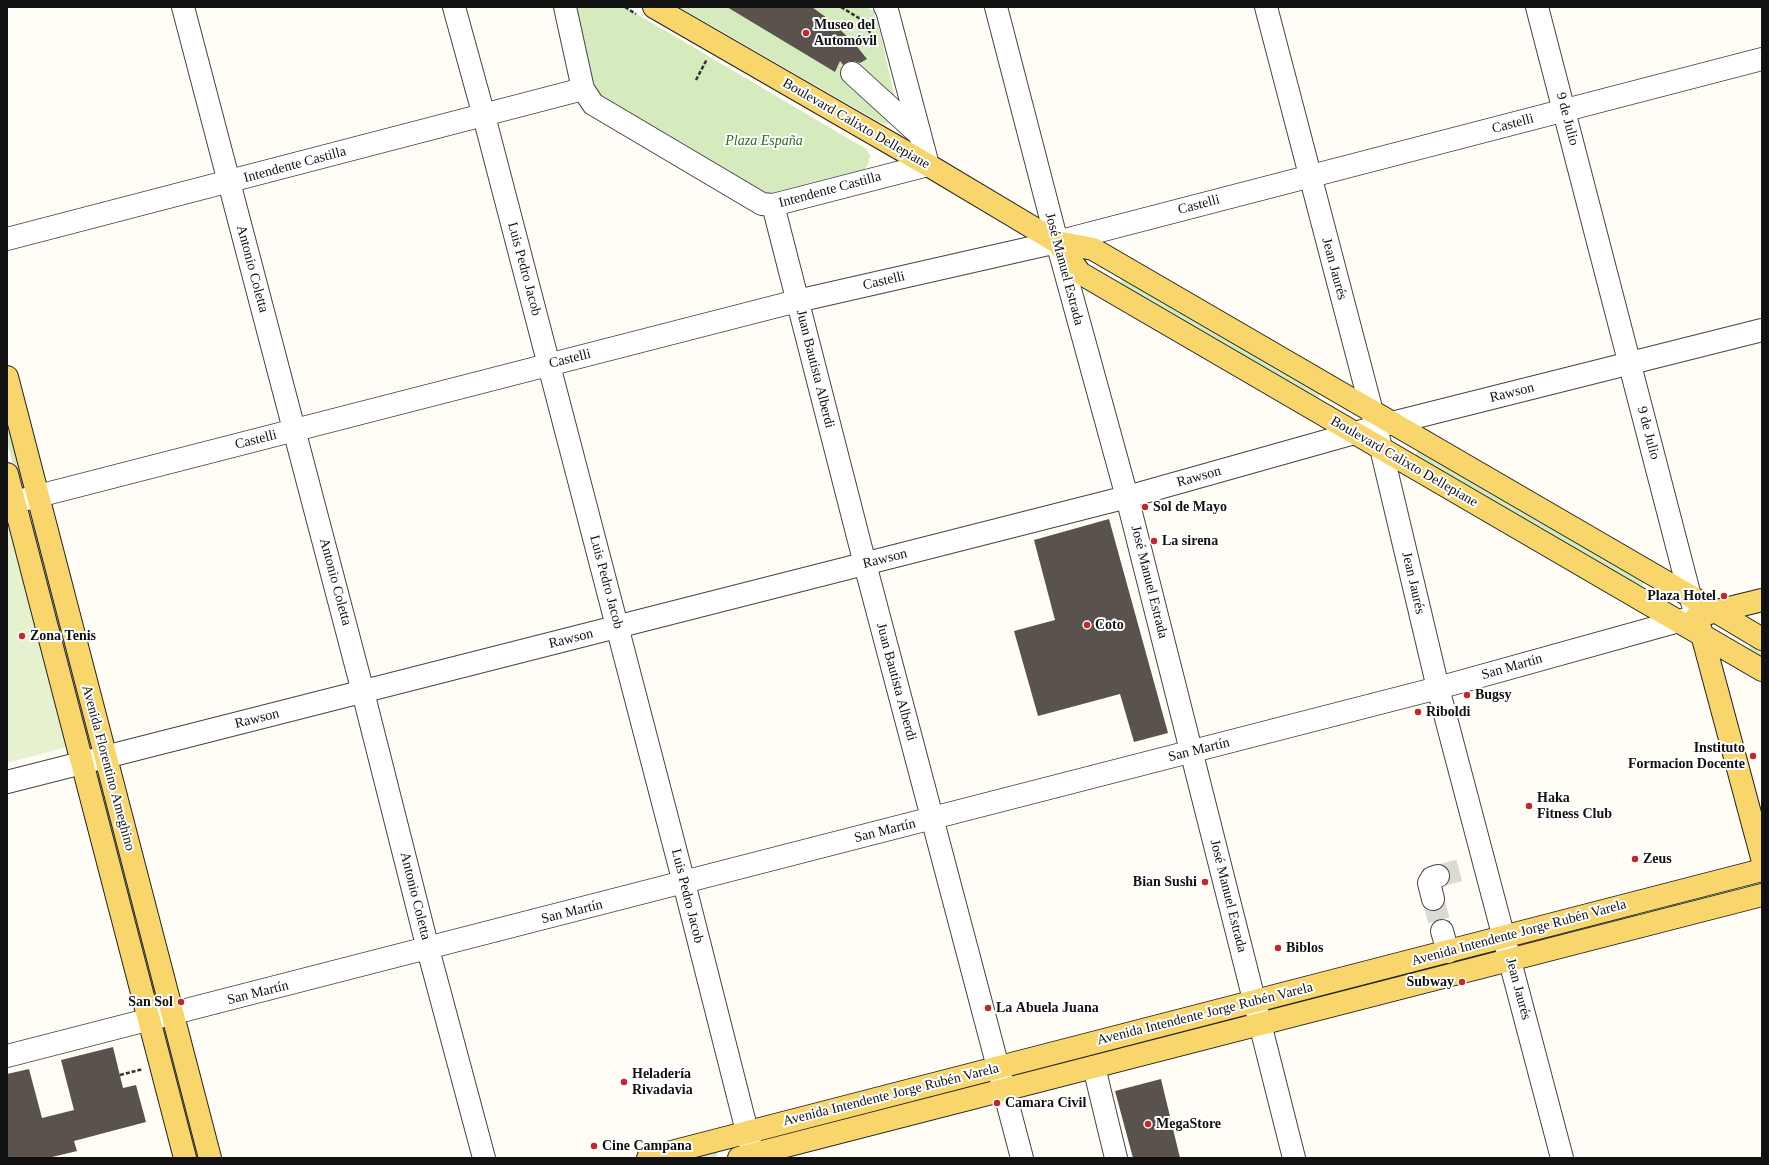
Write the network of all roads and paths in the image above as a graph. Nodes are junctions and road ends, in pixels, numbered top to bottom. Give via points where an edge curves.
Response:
1 (183, 7) edge
2 (454, 7) edge
3 (565, 7) edge
4 (625, 7) edge
5 (841, 7) edge
6 (996, 7) edge
7 (1266, 7) edge
8 (1537, 7) edge
9 (891, 8) edge
10 (646, 11) edge
11 (874, 40) dead end
12 (708, 56) dead end
13 (1762, 59) edge
14 (852, 73) dead end
15 (696, 80) dead end
16 (584, 89) junction
17 (1564, 110) junction
18 (484, 116) junction
19 (920, 135) junction
20 (928, 165) junction
21 (1310, 176) junction
22 (230, 182) junction
23 (773, 206) junction
24 (7, 239) edge
25 (1057, 242) junction
26 (797, 301) junction
27 (1762, 330) edge
28 (1630, 363) junction
29 (549, 365) junction
30 (7, 377) edge
31 (1379, 420) junction
32 (295, 430) junction
33 (1354, 433) junction
34 (1380, 448) junction
35 (7, 474) edge
36 (38, 496) junction
37 (1127, 497) junction
38 (11, 503) edge
39 (865, 564) junction
40 (1690, 596) junction
41 (1762, 600) edge
42 (1698, 621) junction
43 (618, 627) junction
44 (1762, 639) edge
45 (1762, 670) edge
46 (1438, 688) junction
47 (363, 692) junction
48 (1192, 752) junction
49 (106, 757) junction
50 (82, 763) junction
51 (7, 782) edge
52 (932, 819) junction
53 (1762, 858) edge
54 (1762, 870) edge
55 (1438, 876) dead end
56 (684, 883) junction
57 (1762, 895) edge
58 (1434, 899) tunnel mouth
59 (1442, 931) tunnel mouth
60 (1504, 937) junction
61 (428, 949) junction
62 (1448, 952) junction
63 (1510, 960) junction
64 (1254, 1002) junction
65 (172, 1015) junction
66 (149, 1021) junction
67 (1260, 1024) junction
68 (7, 1056) edge
69 (160, 1064) junction
70 (1094, 1067) junction
71 (999, 1068) junction
72 (120, 1075) dead end
73 (1005, 1090) junction
74 (747, 1132) junction
75 (749, 1157) edge
76 (185, 1158) edge
77 (210, 1158) edge
78 (484, 1158) edge
79 (648, 1158) edge
80 (1022, 1158) edge
81 (1116, 1158) edge
82 (1294, 1158) edge
83 (1562, 1158) edge

1 - 22 street, Antonio Coletta
2 - 18 street, Luis Pedro Jacob
3 - 16 street, Intendente Castilla
4 - 10 path
5 - 11 path via 862,20
6 - 25 street, José Manuel Estrada
7 - 21 street, Jean Jaurés
8 - 17 street, 9 de Julio
9 - 19 street
10 - 20 main road, Boulevard Calixto Dellepiane
12 - 15 path
13 - 17 street, Castelli
14 - 19 street
16 - 18 street, Intendente Castilla
16 - 23 street, Intendente Castilla via 593,104 762,204
17 - 21 street, Castelli
17 - 28 street, 9 de Julio
18 - 22 street, Intendente Castilla
18 - 29 street, Luis Pedro Jacob
19 - 20 street
20 - 23 street, Intendente Castilla
20 - 25 main road, Boulevard Calixto Dellepiane
21 - 25 street, Castelli
21 - 31 street, Jean Jaurés
22 - 24 street, Intendente Castilla
22 - 32 street, Antonio Coletta
23 - 26 street, Juan Bautista Alberdi
25 - 26 street, Castelli
25 - 31 main road, Boulevard Calixto Dellepiane via 1093,249
25 - 33 main road, Boulevard Calixto Dellepiane via 1080,273
25 - 37 street, José Manuel Estrada
26 - 29 street, Castelli
26 - 39 street, Juan Bautista Alberdi
27 - 28 street, Rawson
28 - 31 street, Rawson
28 - 40 street, 9 de Julio
29 - 32 street, Castelli
29 - 43 street, Luis Pedro Jacob
30 - 36 main road, Avenida Florentino Ameghino
31 - 33 street, Rawson
31 - 34 street, Jean Jaurés
31 - 40 main road, Boulevard Calixto Dellepiane
32 - 36 street, Castelli
32 - 47 street, Antonio Coletta
33 - 34 main road, Boulevard Calixto Dellepiane
33 - 37 street, Rawson
34 - 42 main road, Boulevard Calixto Dellepiane
34 - 46 street, Jean Jaurés
35 - 38 main road, Avenida Florentino Ameghino
36 - 38 street, Castelli
36 - 49 main road, Avenida Florentino Ameghino
37 - 39 street, Rawson
37 - 48 street, José Manuel Estrada
38 - 50 main road, Avenida Florentino Ameghino
39 - 43 street, Rawson
39 - 52 street, Juan Bautista Alberdi
40 - 42 main road, Boulevard Calixto Dellepiane
41 - 42 main road, San Martín
42 - 44 main road, Boulevard Calixto Dellepiane
42 - 45 main road, Boulevard Calixto Dellepiane
42 - 46 street, San Martín
42 - 53 main road
43 - 47 street, Rawson
43 - 56 street, Luis Pedro Jacob
46 - 48 street, San Martín
46 - 60 street, Jean Jaurés via 1476,865
47 - 49 street, Rawson
47 - 61 street, Antonio Coletta
48 - 52 street, San Martín
48 - 64 street, José Manuel Estrada
49 - 50 street, Rawson
49 - 65 main road, Avenida Florentino Ameghino
50 - 51 street, Rawson
50 - 66 main road, Avenida Florentino Ameghino
52 - 56 street, San Martín
52 - 71 street, Juan Bautista Alberdi
54 - 60 main road, Avenida Intendente Jorge Rubén Varela
55 - 58 street via 1429,882
56 - 61 street, San Martín
56 - 74 street, Luis Pedro Jacob
57 - 63 main road, Avenida Intendente Jorge Rubén Varela
59 - 62 street
60 - 62 main road, Avenida Intendente Jorge Rubén Varela
60 - 63 street, Jean Jaurés
61 - 65 street, San Martín
61 - 78 street, Antonio Coletta
62 - 64 main road, Avenida Intendente Jorge Rubén Varela
63 - 67 main road, Avenida Intendente Jorge Rubén Varela
63 - 83 street, Jean Jaurés
64 - 67 street, José Manuel Estrada
64 - 71 main road, Avenida Intendente Jorge Rubén Varela
65 - 66 street, San Martín
65 - 77 main road, Avenida Florentino Ameghino
66 - 68 street, San Martín
66 - 69 main road, Avenida Florentino Ameghino
67 - 70 main road, Avenida Intendente Jorge Rubén Varela
67 - 82 street, José Manuel Estrada
69 - 72 path
69 - 76 main road, Avenida Florentino Ameghino
70 - 73 main road, Avenida Intendente Jorge Rubén Varela
70 - 81 street
71 - 73 street, Juan Bautista Alberdi
71 - 74 main road, Avenida Intendente Jorge Rubén Varela
73 - 75 main road, Avenida Intendente Jorge Rubén Varela
73 - 80 street, Juan Bautista Alberdi
74 - 75 street, Luis Pedro Jacob
74 - 79 main road, Avenida Intendente Jorge Rubén Varela

